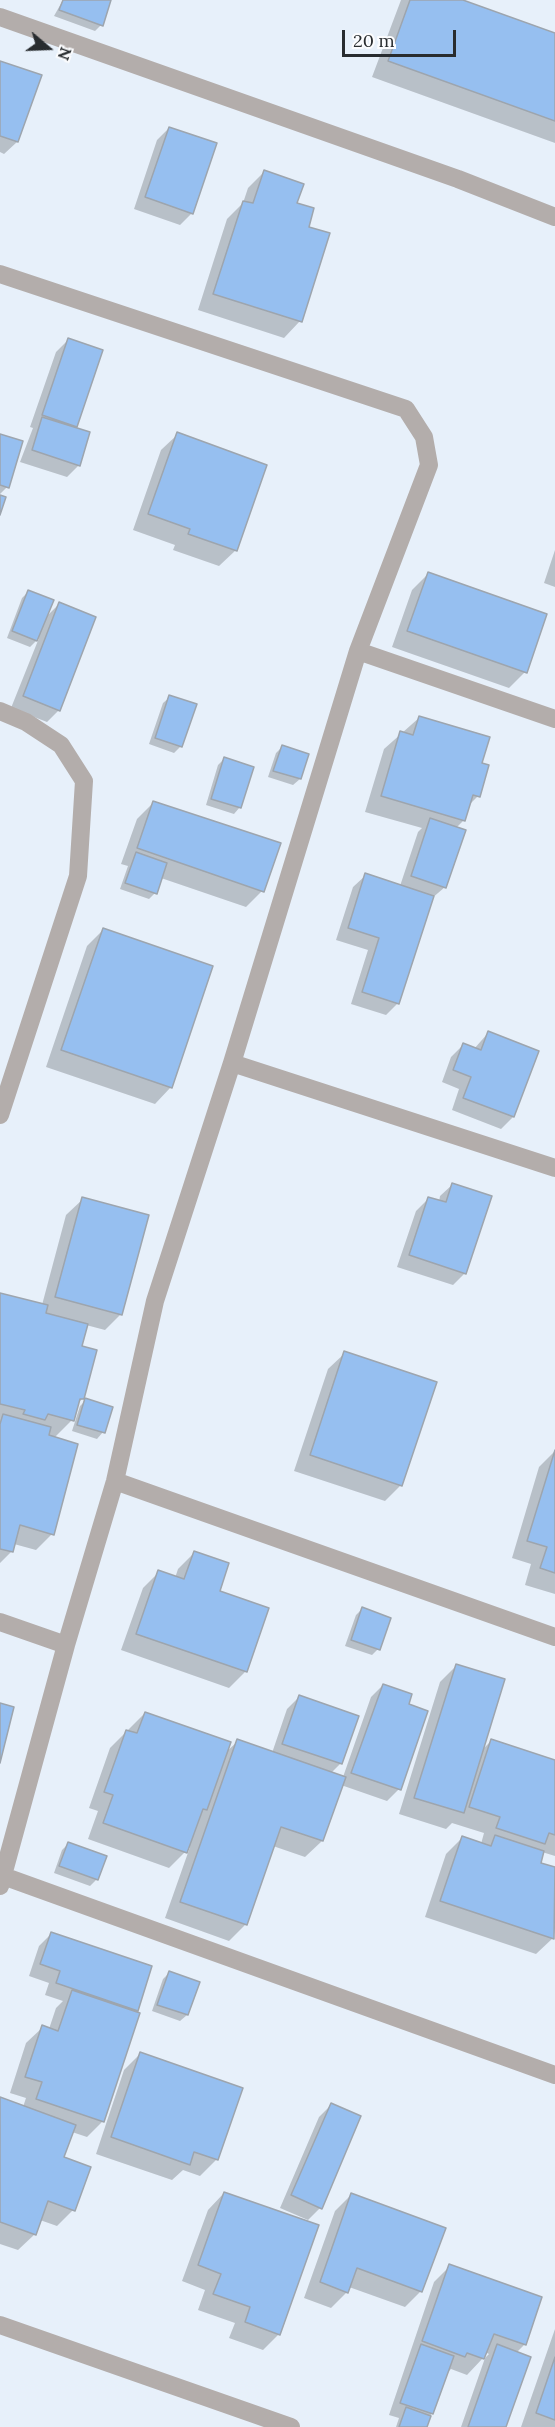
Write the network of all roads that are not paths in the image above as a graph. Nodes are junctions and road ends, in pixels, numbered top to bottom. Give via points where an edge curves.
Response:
1 (0, 17) edge
2 (555, 217) edge
3 (0, 274) edge
4 (358, 651) junction
5 (0, 711) edge
6 (555, 719) edge
7 (231, 1063) junction
8 (0, 1115) edge
9 (555, 1167) edge
10 (115, 1481) junction
11 (0, 1622) edge
12 (555, 1637) edge
13 (66, 1645) junction
14 (1, 1881) edge
15 (555, 2075) edge
16 (0, 2325) edge
17 (291, 2427) edge

1 - 2 street
3 - 4 street via 406,409 424,437 429,465
4 - 6 street
4 - 7 street
5 - 8 street via 26,722 61,745 84,781 78,876
7 - 9 street
7 - 10 street via 155,1301
10 - 12 street
10 - 13 street
11 - 13 street
13 - 14 street
14 - 15 street
16 - 17 street

